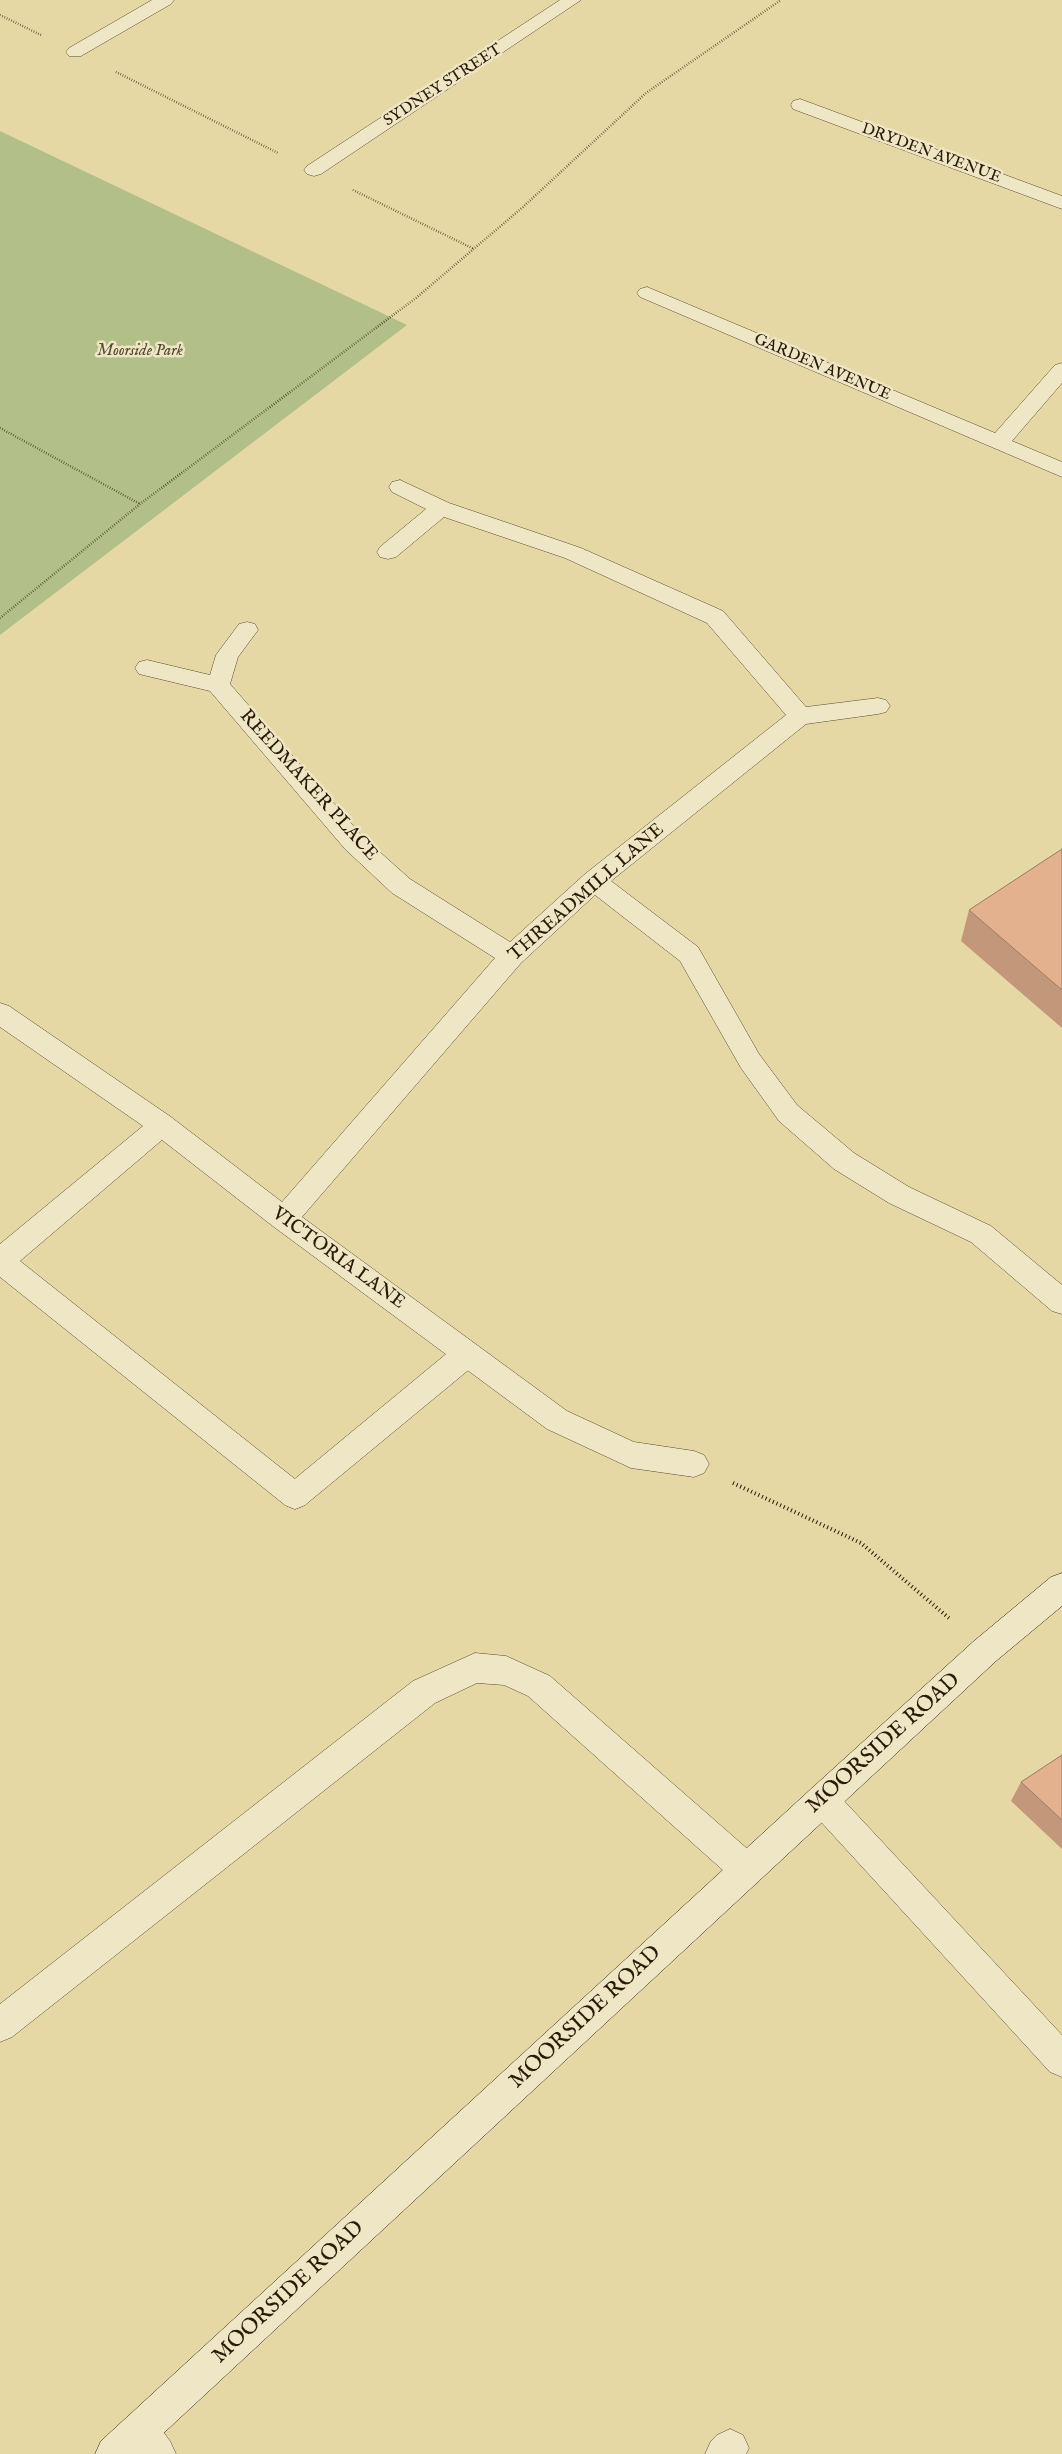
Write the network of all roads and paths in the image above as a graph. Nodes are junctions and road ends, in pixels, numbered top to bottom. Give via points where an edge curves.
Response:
1 (164, 0) edge
2 (572, 0) edge
3 (782, 0) edge
4 (0, 15) edge
5 (75, 52) junction
6 (800, 105) dead end
7 (314, 170) junction
8 (1062, 203) edge
9 (474, 249) junction
10 (647, 293) dead end
11 (1062, 370) edge
12 (0, 428) edge
13 (998, 443) junction
14 (1062, 470) edge
15 (400, 487) dead end
16 (140, 504) junction
17 (442, 508) junction
18 (388, 552) dead end
19 (0, 618) edge
20 (247, 630) dead end
21 (147, 668) dead end
22 (218, 685) junction
23 (878, 706) dead end
24 (800, 716) junction
25 (594, 881) junction
26 (512, 956) junction
27 (0, 1013) edge
28 (162, 1125) junction
29 (284, 1219) junction
30 (0, 1261) edge
31 (1062, 1302) edge
32 (467, 1354) junction
33 (694, 1464) joint
34 (1062, 1586) edge
35 (985, 1651) junction
36 (822, 1800) junction
37 (747, 1870) junction
38 (0, 2025) edge
39 (1062, 2060) edge
40 (137, 2446) edge

1 - 5 street
2 - 7 street, SYDNEY STREET
3 - 9 path via 646,93
4 - 5 path
5 - 7 path
6 - 8 street, DRYDEN AVENUE
7 - 9 path
9 - 16 path via 410,302
10 - 13 street, GARDEN AVENUE
11 - 13 street
12 - 16 path
13 - 14 street, GARDEN AVENUE
15 - 17 street
16 - 19 path
17 - 18 street
17 - 24 street via 573,553 714,617
20 - 22 street via 227,655
21 - 22 street
22 - 26 street, REEDMAKER PLACE via 361,850 401,886
23 - 24 street
24 - 25 street, THREADMILL LANE
25 - 26 street, THREADMILL LANE
25 - 31 street via 689,954 750,1062 788,1113 852,1165 898,1194 981,1234
26 - 29 street, THREADMILL LANE
27 - 28 street, VICTORIA LANE
28 - 29 street, VICTORIA LANE
28 - 30 street
29 - 32 street, VICTORIA LANE
30 - 32 street via 295,1496
32 - 33 street, VICTORIA LANE via 557,1420 631,1455
33 - 35 path via 861,1543
34 - 35 street, MOORSIDE ROAD
35 - 36 street, MOORSIDE ROAD
36 - 37 street, MOORSIDE ROAD
36 - 39 street
37 - 38 street via 538,1686 506,1671 476,1668 424,1692
37 - 40 street, MOORSIDE ROAD

